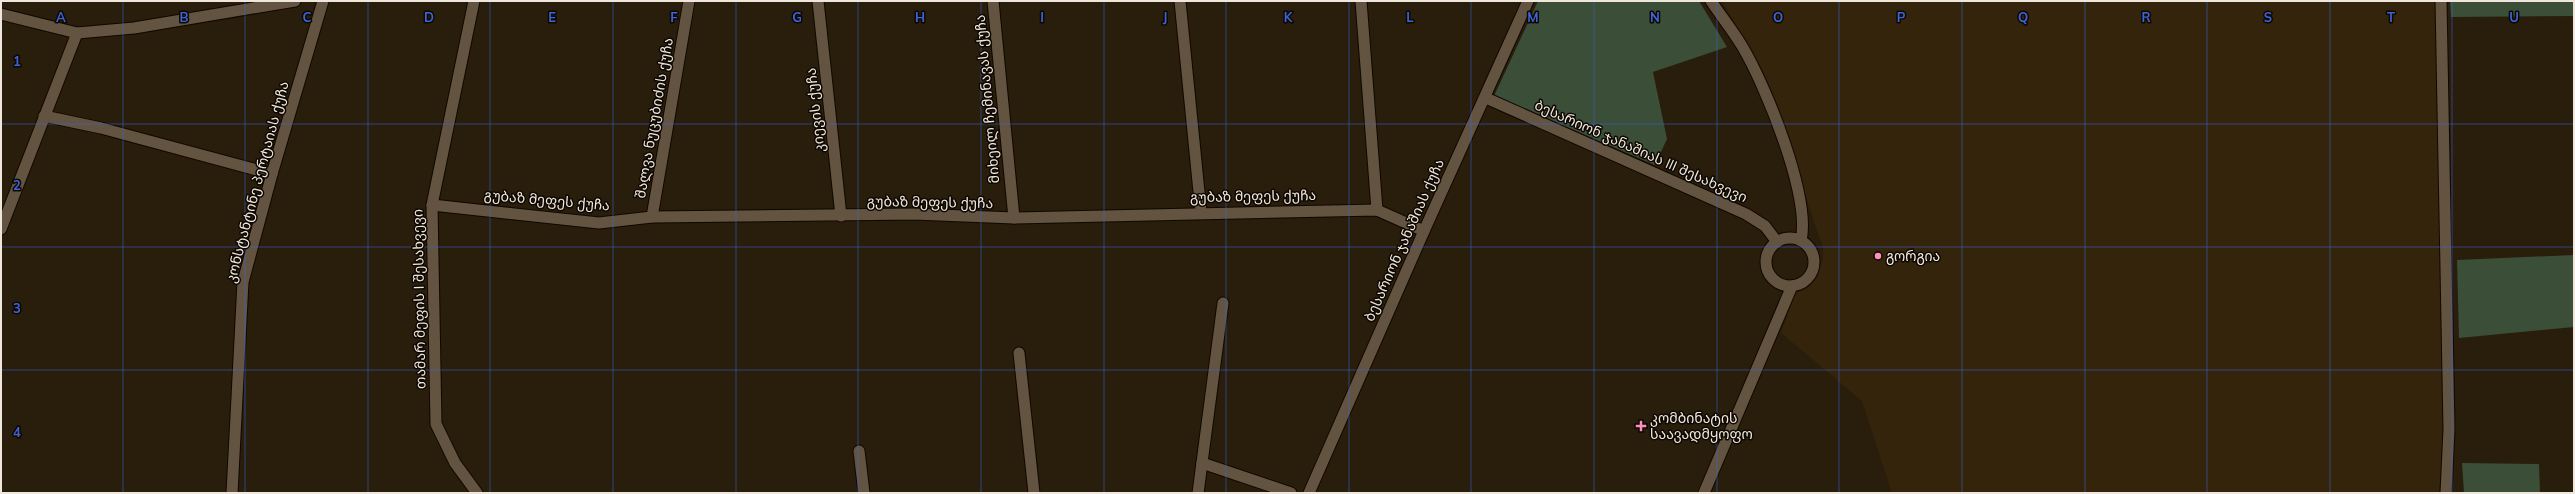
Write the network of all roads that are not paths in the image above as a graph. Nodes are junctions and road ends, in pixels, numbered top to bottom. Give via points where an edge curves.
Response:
1 (295, 1) edge
2 (323, 1) edge
3 (474, 1) edge
4 (689, 1) edge
5 (818, 1) edge
6 (993, 1) edge
7 (1180, 1) edge
8 (1361, 1) edge
9 (1528, 1) edge
10 (1711, 1) edge
11 (2441, 1) edge
12 (1, 14) edge
13 (77, 33) junction
14 (1486, 98) junction
15 (44, 116) junction
16 (272, 174) junction
17 (6, 205) edge
18 (432, 205) junction
19 (1377, 210) junction
20 (1201, 212) junction
21 (841, 216) junction
22 (652, 217) junction
23 (1014, 218) junction
24 (1, 229) edge
25 (1424, 231) junction
26 (1801, 241) junction
27 (1777, 242) junction
28 (1792, 286) junction
29 (1223, 303) dead end
30 (1019, 353) dead end
31 (859, 451) dead end
32 (1202, 463) junction
33 (232, 493) edge
34 (477, 493) edge
35 (864, 493) edge
36 (1034, 493) edge
37 (1198, 493) edge
38 (1291, 493) edge
39 (1309, 493) edge
40 (1704, 493) edge
41 (2446, 493) edge

1 - 13 street via 134,28
2 - 16 street, კონსტანტინე პერტაიას ქუჩა
3 - 18 street, თამარ მეფის I შესახვევი
4 - 22 street, შალვა ნუცუბიძის ქუჩა
5 - 21 street, კიევის ქუჩა
6 - 23 street, მიხეილ ჩემინავას ქუჩა
7 - 20 street
8 - 19 street
9 - 14 street, ბესარიონ ჯანაშიას ქუჩა
10 - 26 street via 1742,47 1764,91 1798,183 1804,221
11 - 41 street via 2449,430
12 - 13 street
13 - 15 street
14 - 25 street, ბესარიონ ჯანაშიას ქუჩა
14 - 27 street, ბესარიონ ჯანაშიას III შესახვევი via 1746,214 1765,226
15 - 16 street via 101,128
15 - 17 street
16 - 33 street, კონსტანტინე პერტაიას ქუჩა via 244,282
17 - 24 street
18 - 22 street, გუბაზ მეფეს ქუჩა via 599,223
18 - 34 street, თამარ მეფის I შესახვევი via 436,424 455,462
19 - 20 street, გუბაზ მეფეს ქუჩა
19 - 25 street, გუბაზ მეფეს ქუჩა
20 - 23 street, გუბაზ მეფეს ქუჩა
21 - 22 street, გუბაზ მეფეს ქუჩა
21 - 23 street, გუბაზ მეფეს ქუჩა via 914,214
25 - 39 street, ბესარიონ ჯანაშიას ქუჩა
26 - 27 street via 1793,239
26 - 28 street via 1810,249 1814,265 1806,280
27 - 28 street via 1767,254 1767,270 1776,282
28 - 40 street
29 - 32 street
30 - 36 street
31 - 35 street
32 - 37 street
32 - 38 street

